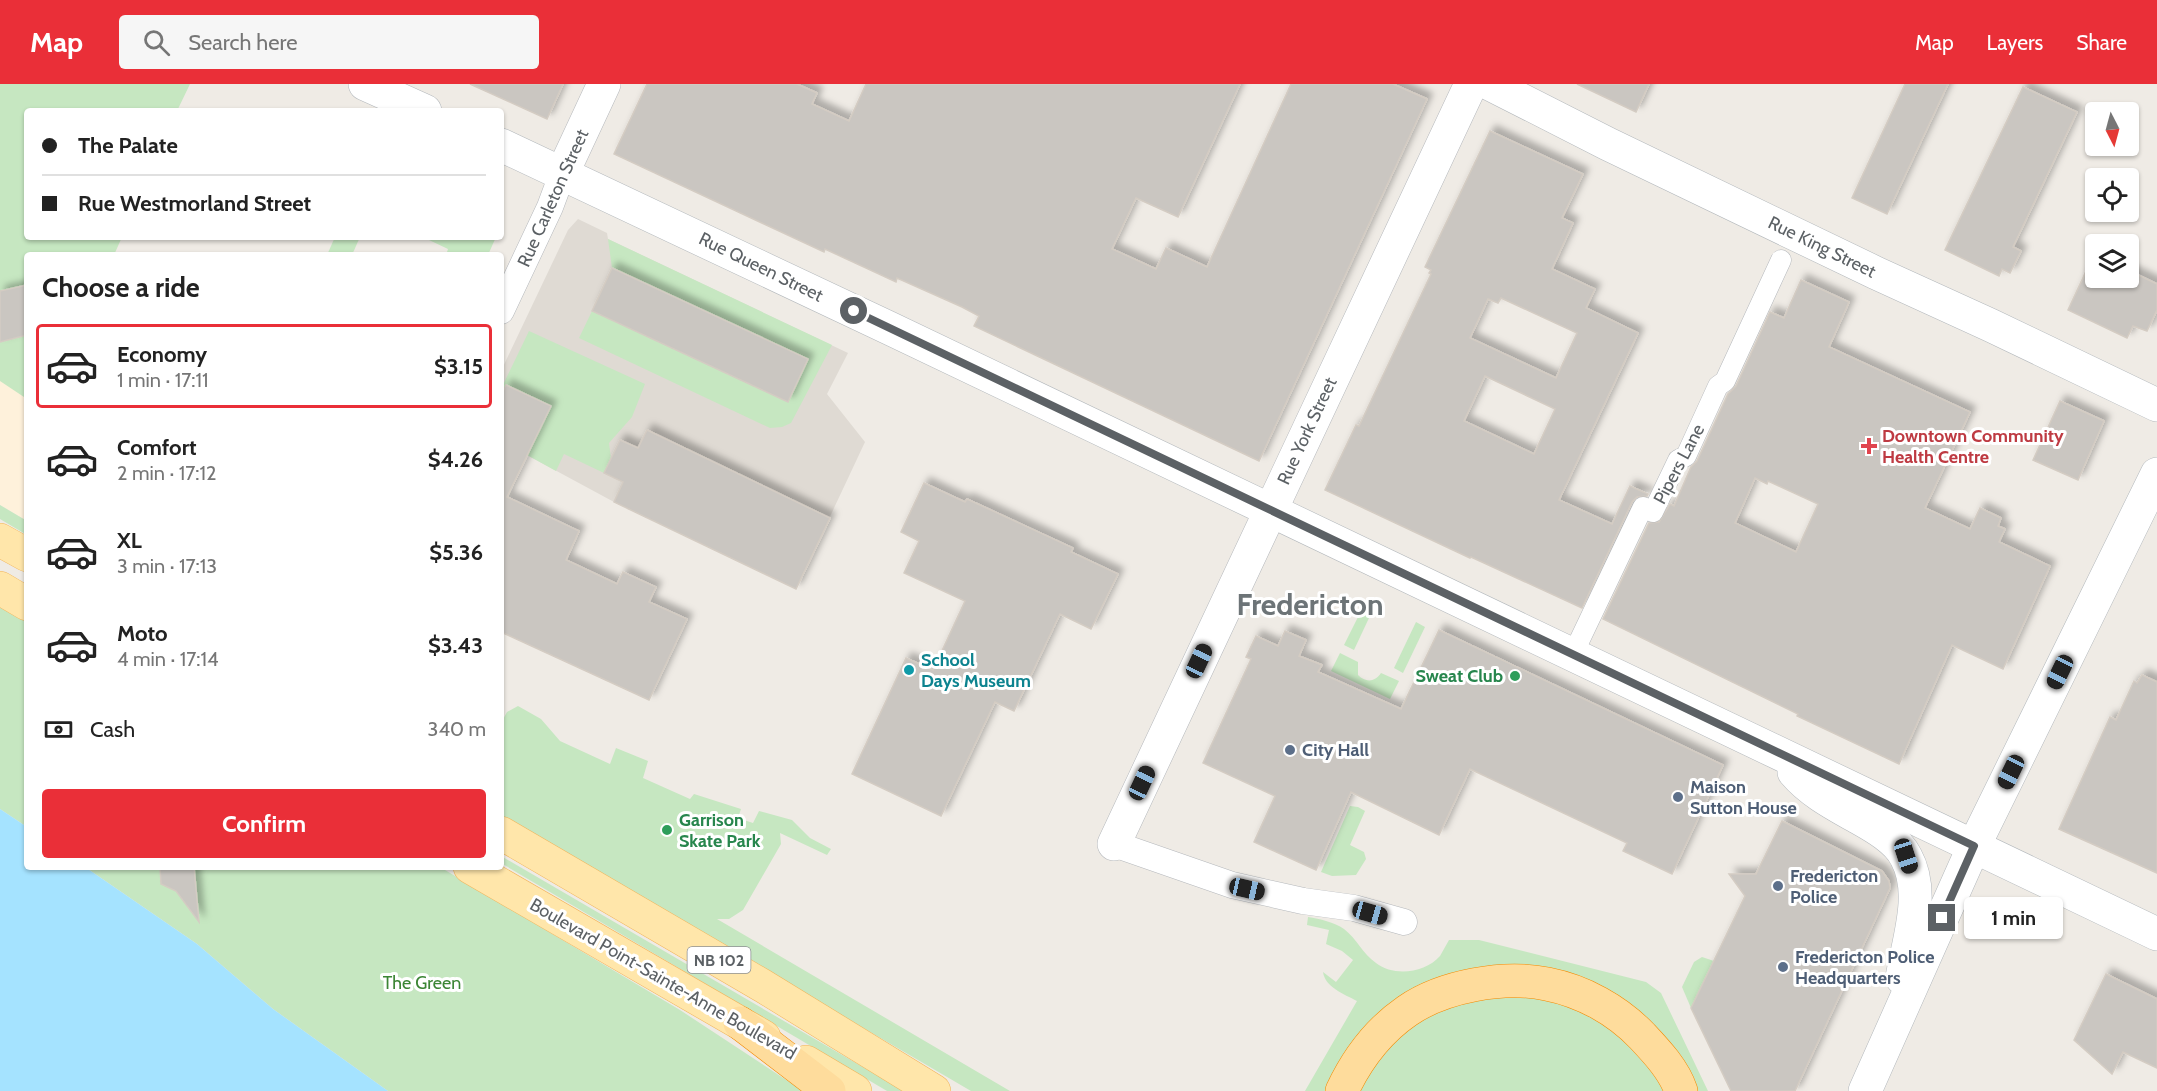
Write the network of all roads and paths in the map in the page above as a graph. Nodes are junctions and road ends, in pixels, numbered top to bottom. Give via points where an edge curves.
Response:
1 (365, 84) edge
2 (604, 84) edge
3 (1471, 84) edge
4 (1490, 84) edge
5 (419, 108) edge
6 (504, 146) edge
7 (563, 172) junction
8 (1781, 260) dead end
9 (504, 305) edge
10 (2157, 405) edge
11 (2157, 474) edge
12 (1270, 510) junction
13 (0, 540) edge
14 (24, 553) edge
15 (0, 588) edge
16 (24, 602) edge
17 (1573, 654) junction
18 (1780, 753) junction
19 (504, 835) edge
20 (1114, 844) joint
21 (1974, 846) junction
22 (475, 870) edge
23 (1404, 922) dead end
24 (2157, 934) edge
25 (740, 1023) junction
26 (1893, 1026) junction
27 (829, 1091) edge
28 (855, 1091) edge
29 (934, 1091) edge
30 (1342, 1091) edge
31 (1681, 1091) edge
32 (1864, 1091) edge

1 - 5 main road
2 - 7 main road, Rue Carleton Street
3 - 12 main road, Rue York Street
4 - 10 main road, Rue King Street via 1616,148
6 - 7 main road, Rue Queen Street
7 - 9 street, Rue Carleton Street
7 - 12 main road, Rue Queen Street
8 - 17 street, Pipers Lane via 1686,456 1678,460 1653,512 1643,507
11 - 21 main road
12 - 17 main road, Rue Queen Street
12 - 20 main road, Rue York Street
13 - 14 main road
15 - 16 main road
17 - 18 main road, Rue Queen Street
18 - 21 main road, Rue Queen Street
18 - 26 main road via 1796,774 1828,802 1893,841 1906,856 1915,903
19 - 29 main road, NB 102
20 - 23 street via 1232,885 1354,908
21 - 24 main road, Rue Queen Street
21 - 26 main road
22 - 25 main road, Boulevard Point-Sainte-Anne Boulevard / NB 102
25 - 27 highway
25 - 28 main road, Boulevard Point-Sainte-Anne Boulevard / NB 102
26 - 32 main road
30 - 31 highway via 1351,1070 1376,1037 1407,1011 1434,995 1470,985 1508,981 1547,983 1586,996 1625,1019 1659,1053

